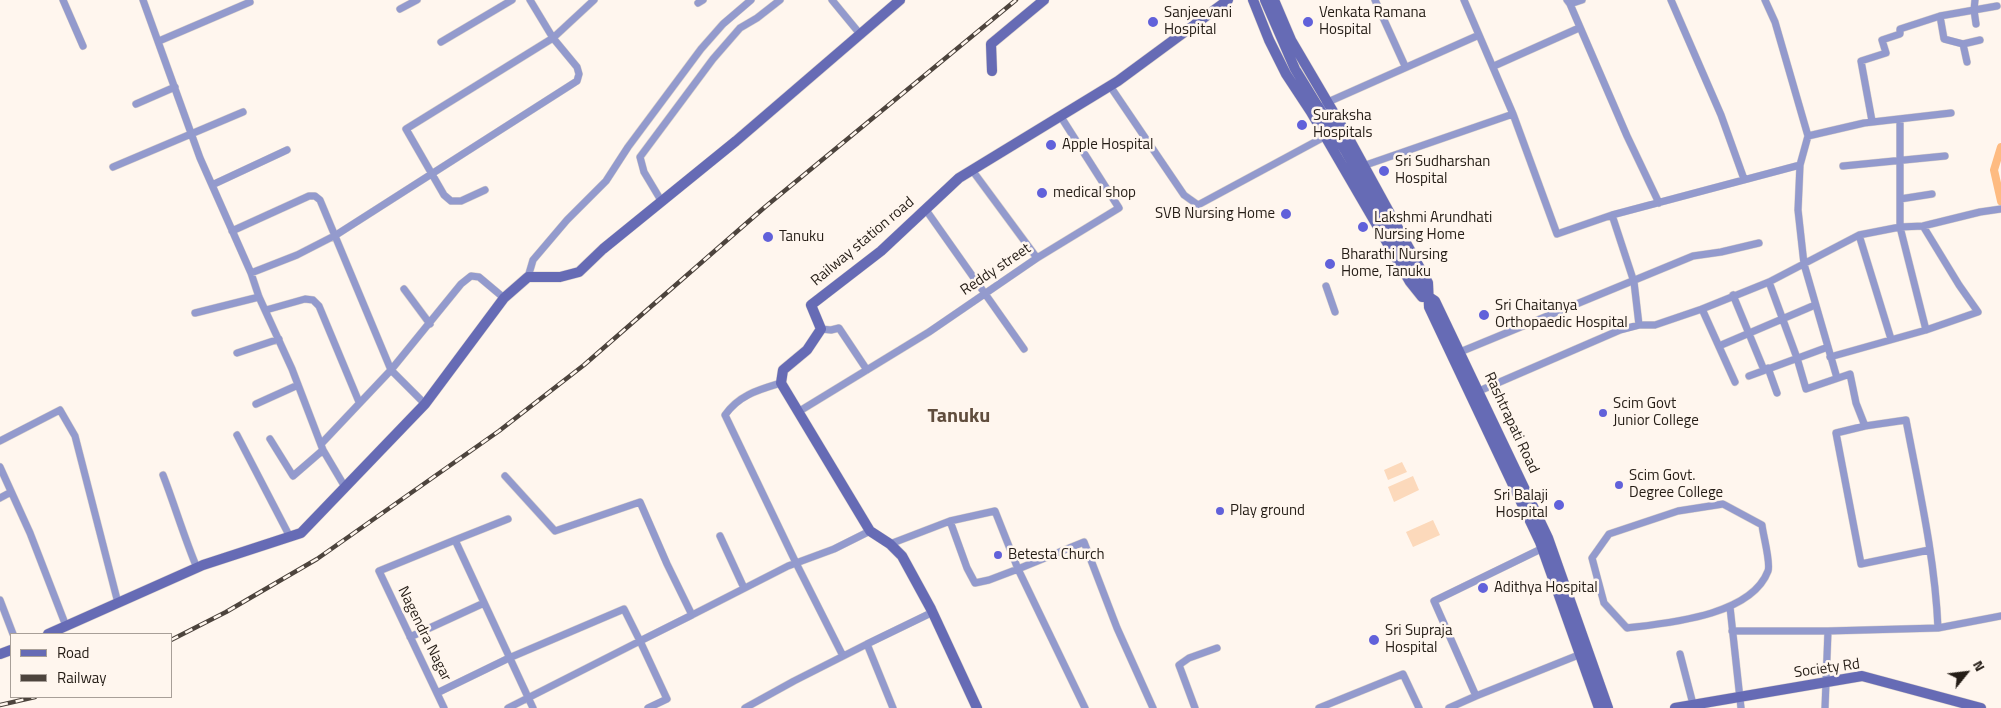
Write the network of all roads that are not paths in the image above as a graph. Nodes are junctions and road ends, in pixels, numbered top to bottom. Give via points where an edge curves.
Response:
1 (63, 0) edge
2 (143, 0) edge
3 (249, 0) edge
4 (417, 0) edge
5 (512, 0) edge
6 (530, 0) edge
7 (594, 0) edge
8 (751, 0) edge
9 (780, 0) edge
10 (832, 0) edge
11 (900, 0) edge
12 (1044, 0) edge
13 (1228, 0) edge
14 (1253, 0) edge
15 (1265, 0) edge
16 (1274, 0) edge
17 (1375, 0) edge
18 (1464, 0) edge
19 (1582, 0) edge
20 (1671, 0) edge
21 (1765, 0) edge
22 (1975, 0) edge
23 (1569, 2) edge
24 (1996, 6) dead end
25 (400, 8) dead end
26 (1974, 10) junction
27 (1940, 16) junction
28 (1976, 24) dead end
29 (1579, 28) junction
30 (860, 34) junction
31 (1479, 35) junction
32 (553, 38) junction
33 (1980, 40) dead end
34 (159, 41) junction
35 (441, 42) dead end
36 (1963, 44) junction
37 (83, 46) dead end
38 (1967, 62) dead end
39 (1405, 66) junction
40 (1494, 66) junction
41 (992, 71) dead end
42 (1110, 86) junction
43 (175, 87) junction
44 (136, 104) dead end
45 (1324, 105) junction
46 (242, 112) dead end
47 (1951, 113) dead end
48 (1513, 114) junction
49 (1061, 117) junction
50 (1900, 119) junction
51 (1872, 122) junction
52 (192, 134) junction
53 (1326, 136) junction
54 (1808, 136) junction
55 (287, 150) dead end
56 (1945, 156) dead end
57 (1900, 160) junction
58 (1800, 165) junction
59 (1843, 166) dead end
60 (113, 167) dead end
61 (1359, 167) junction
62 (972, 170) junction
63 (433, 174) junction
64 (1744, 179) junction
65 (212, 185) junction
66 (485, 190) dead end
67 (1932, 194) dead end
68 (1900, 199) junction
69 (662, 202) junction
70 (1659, 203) junction
71 (2001, 209) edge
72 (926, 210) junction
73 (1612, 215) junction
74 (1923, 226) junction
75 (1900, 227) junction
76 (232, 231) junction
77 (336, 235) junction
78 (1859, 235) junction
79 (1759, 243) dead end
80 (1037, 258) junction
81 (1804, 264) junction
82 (251, 273) junction
83 (528, 277) junction
84 (1634, 282) junction
85 (1769, 282) junction
86 (1326, 286) dead end
87 (404, 289) dead end
88 (985, 294) junction
89 (1733, 295) junction
90 (259, 297) junction
91 (1429, 297) junction
92 (504, 298) junction
93 (1816, 305) junction
94 (1702, 309) junction
95 (266, 310) junction
96 (1335, 312) dead end
97 (195, 313) dead end
98 (1782, 318) junction
99 (430, 324) junction
100 (1639, 325) junction
101 (821, 329) junction
102 (1926, 330) junction
103 (1750, 332) junction
104 (279, 339) junction
105 (1891, 339) junction
106 (1719, 346) junction
107 (1828, 347) junction
108 (1024, 349) dead end
109 (1460, 352) junction
110 (237, 353) dead end
111 (1830, 357) junction
112 (1797, 358) junction
113 (1766, 369) junction
114 (391, 370) junction
115 (867, 370) junction
116 (1749, 376) dead end
117 (1837, 378) junction
118 (1735, 382) dead end
119 (298, 384) junction
120 (781, 384) junction
121 (1479, 391) junction
122 (1777, 393) dead end
123 (360, 402) junction
124 (256, 404) dead end
125 (425, 404) junction
126 (798, 412) junction
127 (1864, 426) junction
128 (236, 435) dead end
129 (270, 439) dead end
130 (0, 441) edge
131 (322, 447) junction
132 (0, 467) edge
133 (163, 475) dead end
134 (505, 476) dead end
135 (345, 488) junction
136 (11, 492) junction
137 (0, 498) edge
138 (508, 519) dead end
139 (950, 522) junction
140 (870, 531) junction
141 (720, 536) dead end
142 (290, 537) junction
143 (454, 540) junction
144 (890, 544) junction
145 (1543, 548) junction
146 (1929, 550) junction
147 (796, 563) junction
148 (197, 568) junction
149 (1018, 569) junction
150 (744, 588) junction
151 (0, 600) edge
152 (118, 603) junction
153 (484, 603) junction
154 (1730, 607) junction
155 (933, 612) junction
156 (692, 615) junction
157 (2001, 616) edge
158 (66, 626) junction
159 (1938, 628) junction
160 (1732, 631) junction
161 (1828, 631) junction
162 (13, 633) edge
163 (50, 633) edge
164 (410, 637) junction
165 (640, 642) junction
166 (867, 644) junction
167 (1217, 648) dead end
168 (1581, 654) junction
169 (1680, 654) dead end
170 (843, 656) junction
171 (509, 658) junction
172 (1827, 682) junction
173 (437, 693) junction
174 (1476, 696) junction
175 (1739, 697) junction
176 (527, 698) junction
177 (1693, 706) edge
178 (1601, 707) edge
179 (444, 708) edge
180 (508, 708) edge
181 (533, 708) edge
182 (648, 708) edge
183 (745, 708) edge
184 (893, 708) edge
185 (977, 708) edge
186 (1085, 708) edge
187 (1153, 708) edge
188 (1196, 708) edge
189 (1319, 708) edge
190 (1418, 708) edge
191 (1448, 708) edge
192 (1675, 708) edge
193 (1741, 708) edge
194 (1825, 708) edge
195 (1981, 708) edge

1 - 37 street
2 - 34 street
3 - 34 street
4 - 25 street
5 - 35 street
6 - 32 street
7 - 32 street
8 - 83 street via 701,49 632,140 606,182 567,220 533,260
9 - 69 street via 740,28 712,59 640,157 644,172
10 - 30 street
11 - 30 street
12 - 41 street via 991,44
13 - 42 street, Railway station road
14 - 53 street via 1286,74
15 - 45 street via 1295,69
16 - 45 street
17 - 39 street
18 - 31 street
19 - 23 street
20 - 64 street via 1721,115
21 - 54 street via 1775,22
22 - 26 street
23 - 29 street
24 - 26 street
26 - 27 street
26 - 28 street
27 - 36 street via 1944,39
27 - 51 street via 1900,29 1900,34 1882,40 1886,53 1861,61
29 - 40 street
29 - 70 street
30 - 69 street
31 - 39 street
31 - 40 street
32 - 63 street via 577,67 580,74 577,81
32 - 63 street via 406,129
33 - 36 street
34 - 43 street
36 - 38 street
39 - 45 street
40 - 48 street
42 - 49 street, Railway station road
42 - 53 street via 1184,195 1198,205
43 - 44 street
43 - 52 street
45 - 61 street, Rashtrapati Road
46 - 52 street
47 - 50 street
48 - 61 street
48 - 73 street via 1556,234
49 - 62 street, Railway station road
49 - 80 street, Reddy street via 1119,208
50 - 51 street
50 - 57 street
51 - 54 street
52 - 60 street
52 - 65 street
53 - 91 street via 1410,282 1422,297
54 - 58 street
55 - 65 street
56 - 57 street
57 - 59 street
57 - 68 street
58 - 64 street
58 - 81 street via 1798,210
61 - 91 street, Rashtrapati Road
62 - 72 street, Railway station road
62 - 80 street
63 - 66 street via 451,201 461,201
63 - 77 street
64 - 70 street
65 - 76 street
67 - 68 street
68 - 75 street
69 - 83 street via 579,272 560,277
70 - 73 street
71 - 74 street
72 - 88 street
72 - 101 street, Railway station road via 811,305
73 - 84 street
74 - 75 street
74 - 102 street via 1978,312
75 - 78 street
75 - 102 street
76 - 77 street via 315,196 320,200
76 - 82 street
77 - 82 street
77 - 114 street
78 - 81 street
78 - 105 street
79 - 84 street via 1693,256
80 - 88 street, Reddy street
81 - 85 street
81 - 93 street
82 - 90 street
83 - 92 street
84 - 100 street
84 - 109 street
85 - 89 street
85 - 98 street
86 - 96 street
87 - 99 street
88 - 108 street
88 - 115 street, Reddy street
89 - 94 street
89 - 103 street
90 - 95 street
90 - 97 street
91 - 109 street, Rashtrapati Road via 1436,301
91 - 145 street, Rashtrapati Road via 1429,307
92 - 99 street via 479,277 471,276
92 - 125 street
93 - 98 street
93 - 107 street
94 - 100 street via 1655,325
94 - 106 street
95 - 104 street
95 - 123 street via 305,299 313,300 319,306
98 - 103 street
98 - 112 street
99 - 114 street
100 - 121 street via 1620,330
101 - 115 street via 839,328
101 - 120 street via 806,350 783,370
102 - 105 street
103 - 106 street
103 - 113 street
104 - 110 street
104 - 119 street
105 - 111 street
106 - 118 street
107 - 111 street
107 - 112 street
109 - 121 street, Rashtrapati Road
111 - 117 street
112 - 113 street
112 - 117 street via 1806,389
113 - 116 street
113 - 122 street
114 - 123 street
114 - 125 street
115 - 126 street, Reddy street
117 - 127 street via 1850,374
119 - 124 street
119 - 131 street
120 - 126 street
120 - 147 street via 757,390 734,402 725,415
121 - 178 street, Rashtrapati Road via 1548,538
123 - 131 street
125 - 135 street
126 - 140 street
127 - 146 street via 1906,420
127 - 146 street via 1836,433 1861,564
128 - 142 street
129 - 131 street via 293,476
130 - 152 street via 60,410 75,436
131 - 135 street
132 - 136 street
133 - 148 street
134 - 156 street via 555,531 640,502
135 - 142 street via 301,533
136 - 137 street
136 - 158 street
138 - 143 street
139 - 144 street
139 - 149 street via 995,511
139 - 149 street via 975,583
140 - 144 street
140 - 147 street
141 - 150 street
142 - 148 street
143 - 153 street
143 - 164 street, Nagendra Nagar via 379,571
144 - 155 street via 902,556
145 - 168 street, Rashtrapati Road
145 - 174 street via 1434,601
146 - 159 street
147 - 150 street
147 - 170 street
148 - 152 street
149 - 186 street
149 - 187 street via 1084,542 1117,628
150 - 156 street
151 - 162 street
152 - 158 street
153 - 164 street
153 - 171 street
154 - 154 street via 1758,589 1768,569 1762,525 1723,504 1678,511 1609,534 1592,558 1604,602 1627,628 1668,623
154 - 160 street
155 - 166 street
155 - 185 street
156 - 165 street
157 - 159 street
158 - 163 street
159 - 161 street
160 - 161 street
160 - 175 street
161 - 172 street
164 - 173 street, Nagendra Nagar
165 - 171 street via 624,609
165 - 176 street
165 - 182 street via 668,698
166 - 170 street
166 - 184 street
167 - 188 street via 1179,665
168 - 174 street
168 - 178 street, Rashtrapati Road
169 - 177 street
170 - 183 street
171 - 173 street
171 - 176 street
172 - 175 street, Society Rd
172 - 194 street
172 - 195 street, Society Rd via 1862,676
173 - 179 street, Nagendra Nagar
174 - 191 street
175 - 177 street, Society Rd
175 - 193 street
176 - 180 street
176 - 181 street
177 - 192 street, Society Rd
189 - 190 street via 1403,674

